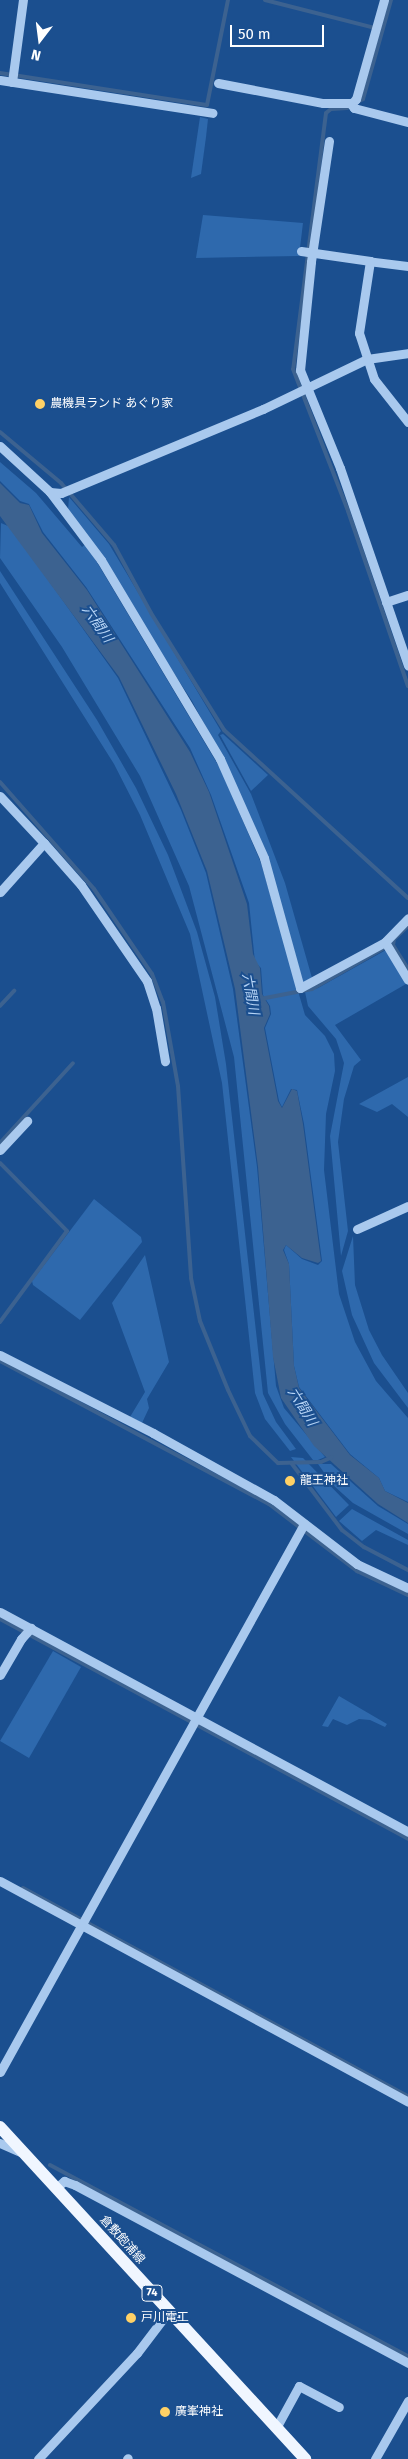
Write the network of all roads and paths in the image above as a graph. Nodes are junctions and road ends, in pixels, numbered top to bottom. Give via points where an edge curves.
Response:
1 (22, 0) edge
2 (384, 0) edge
3 (13, 78) junction
4 (0, 80) edge
5 (218, 82) dead end
6 (352, 105) junction
7 (212, 113) dead end
8 (408, 122) edge
9 (329, 141) dead end
10 (307, 251) junction
11 (370, 261) junction
12 (408, 266) edge
13 (408, 353) edge
14 (367, 359) junction
15 (302, 390) junction
16 (408, 422) edge
17 (0, 446) edge
18 (50, 492) junction
19 (408, 595) edge
20 (386, 602) junction
21 (408, 666) edge
22 (0, 796) edge
23 (44, 844) junction
24 (0, 892) edge
25 (408, 918) edge
26 (387, 945) junction
27 (408, 980) edge
28 (165, 1060) dead end
29 (27, 1121) dead end
30 (0, 1150) edge
31 (408, 1206) edge
32 (357, 1229) dead end
33 (0, 1355) edge
34 (301, 1527) junction
35 (408, 1588) edge
36 (0, 1612) edge
37 (28, 1631) junction
38 (0, 1675) edge
39 (193, 1722) junction
40 (408, 1832) edge
41 (0, 1881) edge
42 (84, 1922) junction
43 (0, 2072) edge
44 (408, 2102) edge
45 (0, 2127) edge
46 (0, 2143) edge
47 (24, 2153) junction
48 (56, 2188) junction
49 (169, 2311) junction
50 (408, 2363) edge
51 (408, 2401) edge
52 (339, 2407) dead end
53 (276, 2428) junction
54 (38, 2459) edge
55 (305, 2459) edge
56 (375, 2459) edge

1 - 3 street
2 - 6 street
3 - 4 street
3 - 7 street
5 - 6 street via 323,103
6 - 8 street
9 - 10 street
10 - 11 street
10 - 15 street via 300,360
11 - 12 street
11 - 14 street via 360,326
13 - 14 street
14 - 15 street
14 - 16 street via 381,392
15 - 18 street via 61,493
15 - 20 street
17 - 18 street
18 - 26 street via 101,560 220,759 264,858 300,988
19 - 20 street
20 - 21 street
22 - 23 street
23 - 24 street
23 - 28 street via 81,886 147,981 156,1008
25 - 26 street
26 - 27 street
29 - 30 street
31 - 32 street
33 - 34 street via 274,1500
34 - 35 street via 357,1564
34 - 39 street
36 - 37 street
37 - 38 street
37 - 39 street
39 - 40 street
39 - 42 street
41 - 42 street
42 - 43 street
42 - 44 street
45 - 47 main road, 倉敷飽浦線 / 74
46 - 47 street
47 - 48 main road, 倉敷飽浦線 / 74
48 - 49 main road, 倉敷飽浦線 / 74
48 - 50 street via 64,2181 75,2185
49 - 53 main road, 倉敷飽浦線 / 74
49 - 54 street via 137,2353
51 - 56 street
52 - 53 street via 299,2386
53 - 55 main road, 倉敷飽浦線 / 74

